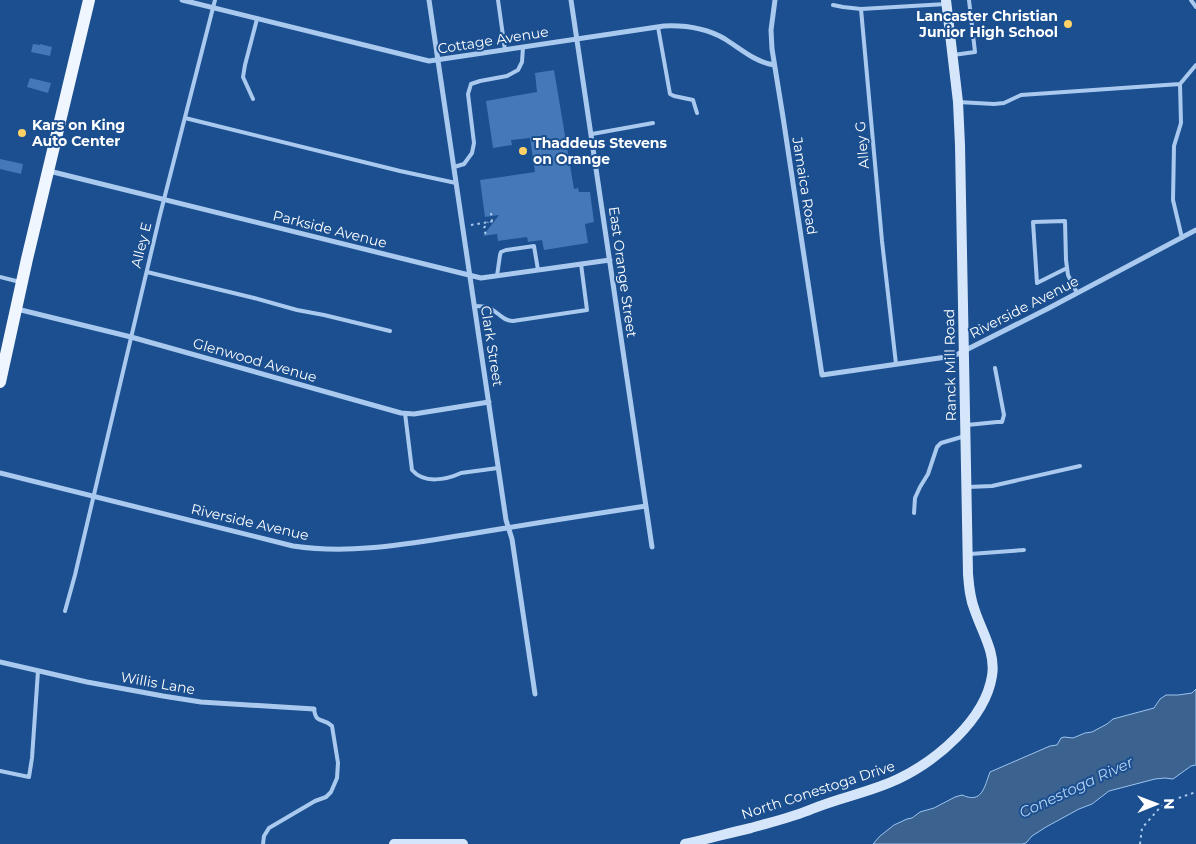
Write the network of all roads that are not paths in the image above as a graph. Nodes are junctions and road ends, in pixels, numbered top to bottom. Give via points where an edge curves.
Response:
1 (89, 0) edge
2 (182, 0) edge
3 (215, 0) edge
4 (429, 0) edge
5 (498, 0) edge
6 (571, 0) edge
7 (776, 0) edge
8 (969, 0) edge
9 (1191, 0) edge
10 (946, 2) edge
11 (834, 5) dead end
12 (213, 8) junction
13 (1196, 8) edge
14 (861, 9) junction
15 (258, 19) junction
16 (658, 27) junction
17 (576, 39) junction
18 (523, 47) junction
19 (505, 50) junction
20 (952, 55) junction
21 (438, 60) junction
22 (774, 65) junction
23 (1196, 65) edge
24 (1180, 84) junction
25 (253, 99) dead end
26 (958, 102) junction
27 (696, 113) dead end
28 (185, 118) junction
29 (653, 123) dead end
30 (592, 134) junction
31 (454, 167) junction
32 (48, 170) junction
33 (456, 182) junction
34 (165, 199) junction
35 (1196, 230) edge
36 (1182, 238) junction
37 (610, 260) junction
38 (581, 264) junction
39 (1067, 268) junction
40 (538, 270) junction
41 (147, 272) junction
42 (470, 275) junction
43 (497, 276) junction
44 (0, 277) edge
45 (22, 282) junction
46 (1077, 293) junction
47 (474, 306) junction
48 (16, 309) junction
49 (390, 331) dead end
50 (131, 337) junction
51 (963, 351) junction
52 (896, 364) junction
53 (995, 368) dead end
54 (822, 374) joint
55 (0, 382) edge
56 (488, 402) junction
57 (405, 413) junction
58 (964, 425) junction
59 (965, 436) junction
60 (1080, 466) dead end
61 (498, 468) junction
62 (0, 473) edge
63 (966, 487) junction
64 (93, 496) junction
65 (646, 506) junction
66 (914, 513) dead end
67 (508, 528) junction
68 (652, 547) dead end
69 (1024, 550) dead end
70 (968, 555) junction
71 (65, 611) dead end
72 (0, 662) edge
73 (38, 671) junction
74 (535, 694) dead end
75 (314, 709) joint
76 (971, 720) joint
77 (0, 771) edge
78 (263, 844) edge
79 (394, 844) edge
80 (463, 844) edge
81 (685, 844) edge

1 - 32 main road
2 - 12 street, Cottage Avenue
3 - 12 lane, Alley E
4 - 21 street, Clark Street
5 - 19 lane
6 - 17 street, East Orange Street
7 - 22 street, Jamaica Road via 771,30
8 - 20 lane via 976,52
9 - 13 lane
10 - 14 lane
10 - 20 street, Ranck Mill Road
11 - 14 lane
12 - 15 street, Cottage Avenue
12 - 28 lane, Alley E
14 - 52 lane, Alley G
15 - 21 street, Cottage Avenue via 426,61
15 - 25 lane via 243,77
16 - 17 street, Cottage Avenue
16 - 22 street, Cottage Avenue via 680,25 703,30 726,40 751,57
16 - 27 lane via 670,94 693,100
17 - 18 street, Cottage Avenue
17 - 30 street, East Orange Street
18 - 19 street, Cottage Avenue
18 - 31 lane via 518,70 507,76 471,84 468,94 474,143 472,153 464,164
19 - 21 street, Cottage Avenue
20 - 26 street, Ranck Mill Road
21 - 31 street, Clark Street
22 - 54 street, Jamaica Road
23 - 24 lane
24 - 26 lane via 1021,95 994,104
24 - 36 lane via 1181,123 1174,146 1173,200
26 - 51 street, Ranck Mill Road
28 - 33 lane
28 - 34 lane, Alley E
29 - 30 lane
30 - 37 street, East Orange Street
31 - 33 street, Clark Street
32 - 34 street, Parkside Avenue
32 - 45 main road
33 - 42 street, Clark Street
34 - 41 lane, Alley E
34 - 42 street, Parkside Avenue
35 - 36 street, Riverside Avenue
36 - 46 street, Riverside Avenue
37 - 38 street, Parkside Avenue
37 - 65 street, East Orange Street
38 - 40 street, Parkside Avenue
38 - 47 lane via 588,310 506,321 491,309
39 - 39 lane via 1065,221 1034,222 1037,283
39 - 46 lane
40 - 43 street, Parkside Avenue
40 - 43 lane via 534,246 506,250 501,252
41 - 49 lane
41 - 50 lane, Alley E
42 - 43 street, Parkside Avenue via 481,278
42 - 47 street, Clark Street
44 - 45 lane
45 - 48 main road
46 - 51 street, Riverside Avenue
47 - 56 street, Clark Street
48 - 50 street, Glenwood Avenue
48 - 55 main road
50 - 57 street, Glenwood Avenue
50 - 64 lane, Alley E
51 - 52 street, Riverside Avenue via 953,356
51 - 58 street, Ranck Mill Road
52 - 54 street, Riverside Avenue
53 - 58 lane via 1004,415 1002,422
56 - 57 street, Glenwood Avenue
56 - 61 street, Clark Street
57 - 61 lane via 412,470 417,476 436,480
58 - 59 street, Ranck Mill Road
59 - 63 street, Ranck Mill Road
59 - 66 lane via 937,447 915,498
60 - 63 lane via 992,486
61 - 67 street, Clark Street
62 - 64 street, Riverside Avenue
63 - 70 street, Ranck Mill Road
64 - 67 street, Riverside Avenue via 314,549 363,549
64 - 71 lane, Alley E
65 - 67 street, Riverside Avenue
65 - 68 street, East Orange Street
67 - 74 street, Clark Street
69 - 70 lane
70 - 76 street, Ranck Mill Road via 972,604 991,650 993,664 990,688
72 - 73 street, Willis Lane
73 - 75 street, Willis Lane via 201,702
73 - 77 lane via 29,777
75 - 78 lane via 318,719 332,726 338,763 332,792 269,828
76 - 81 street, North Conestoga Drive via 926,763 898,779 782,819
79 - 80 street

